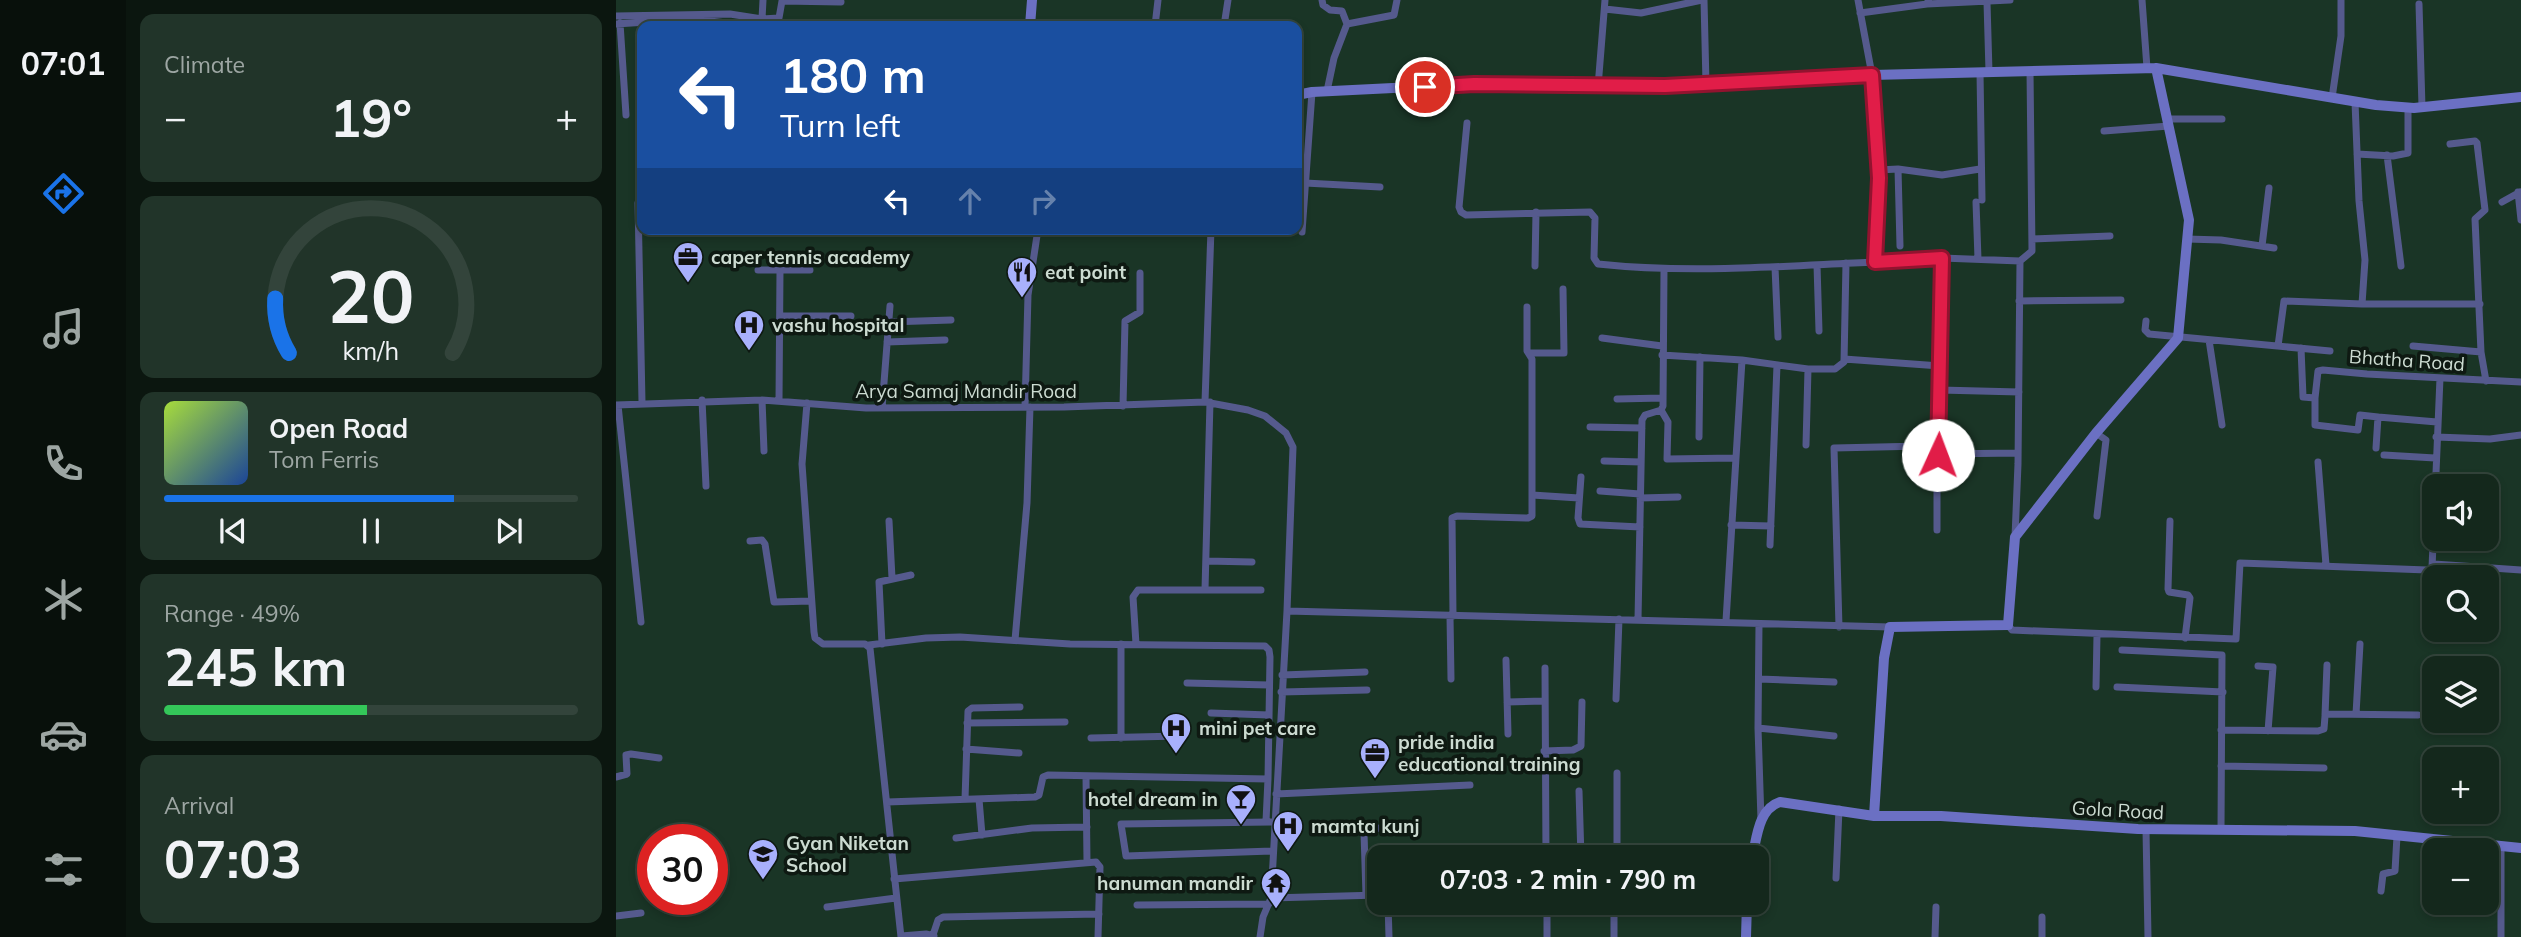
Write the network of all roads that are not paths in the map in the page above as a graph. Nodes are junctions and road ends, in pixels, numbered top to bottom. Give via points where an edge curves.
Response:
1 (763, 0) edge
2 (1032, 0) edge
3 (1158, 0) edge
4 (1228, 0) edge
5 (1322, 0) edge
6 (1396, 0) edge
7 (1699, 0) edge
8 (1858, 0) edge
9 (2010, 0) edge
10 (2142, 0) edge
11 (2341, 0) edge
12 (841, 2) dead end
13 (1928, 2) edge
14 (1987, 2) junction
15 (1605, 4) edge
16 (2419, 4) dead end
17 (1860, 13) junction
18 (762, 19) junction
19 (617, 21) edge
20 (710, 21) edge
21 (1030, 21) edge
22 (1156, 21) edge
23 (1225, 21) edge
24 (1347, 24) junction
25 (2152, 68) junction
26 (2030, 71) junction
27 (1985, 72) junction
28 (1872, 75) junction
29 (1706, 84) junction
30 (1598, 87) junction
31 (1327, 91) junction
32 (1312, 92) junction
33 (1302, 94) edge
34 (2521, 97) edge
35 (2332, 98) junction
36 (2356, 102) junction
37 (2422, 107) junction
38 (2408, 108) junction
39 (626, 115) dead end
40 (2222, 119) dead end
41 (1467, 123) dead end
42 (2168, 123) junction
43 (2104, 131) dead end
44 (2450, 144) dead end
45 (2357, 154) junction
46 (2388, 155) junction
47 (1898, 169) junction
48 (1980, 169) junction
49 (1879, 170) junction
50 (1305, 183) junction
51 (1380, 187) dead end
52 (2269, 188) dead end
53 (2520, 192) edge
54 (2502, 202) dead end
55 (1536, 212) junction
56 (2521, 220) edge
57 (1302, 232) dead end
58 (639, 235) edge
59 (1037, 235) edge
60 (1211, 235) edge
61 (2110, 236) dead end
62 (2032, 239) junction
63 (2187, 239) junction
64 (1900, 246) dead end
65 (2262, 246) junction
66 (2274, 248) dead end
67 (1942, 258) junction
68 (1978, 259) junction
69 (2020, 261) junction
70 (1875, 262) junction
71 (1846, 263) junction
72 (1817, 265) junction
73 (1535, 266) dead end
74 (2401, 266) dead end
75 (1775, 267) junction
76 (758, 270) dead end
77 (780, 270) junction
78 (810, 270) dead end
79 (1664, 270) junction
80 (1140, 273) dead end
81 (1563, 289) dead end
82 (2121, 300) dead end
83 (2019, 302) junction
84 (2362, 304) junction
85 (2480, 304) junction
86 (890, 306) dead end
87 (1527, 307) dead end
88 (780, 316) junction
89 (851, 316) dead end
90 (951, 320) dead end
91 (2146, 321) dead end
92 (889, 322) junction
93 (1819, 331) dead end
94 (1778, 337) dead end
95 (1602, 338) dead end
96 (2178, 338) junction
97 (2209, 340) junction
98 (945, 341) dead end
99 (887, 342) junction
100 (1662, 346) junction
101 (2278, 346) junction
102 (2413, 346) dead end
103 (2301, 348) junction
104 (2330, 351) dead end
105 (2481, 352) junction
106 (1530, 353) junction
107 (1661, 355) junction
108 (1700, 357) junction
109 (1844, 359) junction
110 (1742, 360) junction
111 (1777, 365) junction
112 (1941, 365) junction
113 (1808, 369) junction
114 (2440, 377) junction
115 (2486, 381) junction
116 (2521, 382) edge
117 (1940, 390) junction
118 (2019, 392) junction
119 (1663, 398) junction
120 (2315, 398) junction
121 (1616, 399) dead end
122 (702, 400) junction
123 (762, 400) junction
124 (779, 401) junction
125 (642, 402) junction
126 (1207, 402) junction
127 (807, 403) junction
128 (617, 405) edge
129 (1123, 405) junction
130 (1028, 407) junction
131 (882, 408) junction
132 (1661, 410) junction
133 (2378, 417) junction
134 (2437, 422) junction
135 (2222, 425) dead end
136 (1590, 428) dead end
137 (1642, 428) junction
138 (2096, 433) junction
139 (2521, 435) edge
140 (1699, 437) dead end
141 (2436, 437) junction
142 (1806, 445) dead end
143 (1923, 446) dead end
144 (2376, 448) dead end
145 (764, 451) dead end
146 (2018, 453) junction
147 (2384, 455) dead end
148 (1938, 457) junction
149 (1735, 458) junction
150 (2435, 458) junction
151 (1604, 461) dead end
152 (1641, 462) junction
153 (2318, 462) dead end
154 (1581, 477) dead end
155 (706, 486) dead end
156 (1600, 491) dead end
157 (1532, 495) junction
158 (1640, 496) junction
159 (1678, 497) dead end
160 (1579, 498) junction
161 (2097, 516) dead end
162 (889, 521) dead end
163 (2170, 521) dead end
164 (1731, 525) junction
165 (1771, 526) junction
166 (1640, 527) junction
167 (1937, 530) dead end
168 (2015, 537) junction
169 (750, 541) dead end
170 (1770, 545) dead end
171 (1206, 561) junction
172 (1252, 562) dead end
173 (2434, 564) junction
174 (2326, 565) junction
175 (2521, 570) edge
176 (911, 575) dead end
177 (892, 578) junction
178 (1205, 590) junction
179 (1261, 590) dead end
180 (811, 601) junction
181 (1287, 611) junction
182 (1451, 616) junction
183 (1619, 619) junction
184 (1638, 619) junction
185 (1726, 621) junction
186 (641, 622) dead end
187 (1759, 624) junction
188 (2008, 625) junction
189 (1839, 626) junction
190 (1890, 627) junction
191 (2097, 635) junction
192 (2185, 638) junction
193 (1015, 640) junction
194 (882, 644) junction
195 (1121, 644) junction
196 (1136, 644) junction
197 (869, 645) junction
198 (2360, 645) dead end
199 (2122, 650) dead end
200 (1506, 660) dead end
201 (2327, 665) dead end
202 (2258, 666) dead end
203 (1545, 668) dead end
204 (1365, 672) dead end
205 (1282, 675) junction
206 (1451, 679) dead end
207 (1759, 679) junction
208 (1834, 682) dead end
209 (1187, 683) dead end
210 (1269, 685) junction
211 (2096, 687) dead end
212 (2117, 687) dead end
213 (1367, 690) dead end
214 (1281, 692) junction
215 (2223, 692) junction
216 (1616, 698) dead end
217 (1545, 701) junction
218 (1507, 702) junction
219 (1581, 702) dead end
220 (1020, 707) dead end
221 (1211, 713) dead end
222 (2356, 714) junction
223 (1269, 715) junction
224 (2325, 715) junction
225 (2418, 715) dead end
226 (1065, 722) dead end
227 (967, 723) junction
228 (1758, 727) junction
229 (2221, 730) junction
230 (2268, 731) junction
231 (1508, 734) dead end
232 (1180, 736) dead end
233 (1834, 736) dead end
234 (1091, 738) dead end
235 (1121, 738) junction
236 (966, 749) junction
237 (1544, 751) junction
238 (1018, 753) dead end
239 (659, 758) dead end
240 (2221, 766) junction
241 (2324, 768) dead end
242 (1617, 773) dead end
243 (1086, 776) junction
244 (616, 777) edge
245 (1268, 779) junction
246 (1470, 785) dead end
247 (1579, 791) dead end
248 (1276, 794) junction
249 (965, 799) junction
250 (979, 799) junction
251 (887, 802) junction
252 (1839, 809) junction
253 (1874, 816) junction
254 (1761, 821) junction
255 (1270, 822) junction
256 (1087, 827) junction
257 (1392, 827) dead end
258 (2146, 830) junction
259 (2221, 830) junction
260 (982, 835) junction
261 (2397, 836) junction
262 (956, 838) dead end
263 (1546, 845) edge
264 (1581, 845) edge
265 (1617, 845) edge
266 (1755, 845) edge
267 (2501, 846) junction
268 (2521, 848) edge
269 (1272, 851) junction
270 (1087, 862) junction
271 (1836, 878) dead end
272 (894, 879) junction
273 (2381, 891) dead end
274 (1366, 895) joint
275 (896, 898) junction
276 (1270, 901) junction
277 (1137, 905) dead end
278 (827, 907) dead end
279 (1936, 907) dead end
280 (637, 913) edge
281 (1099, 914) junction
282 (1388, 915) edge
283 (1547, 915) edge
284 (1614, 915) edge
285 (1747, 915) edge
286 (616, 916) edge
287 (2042, 917) dead end
288 (934, 936) edge
289 (901, 937) edge
290 (1098, 937) edge
291 (1260, 937) edge
292 (1389, 937) edge
293 (1547, 937) edge
294 (1614, 937) edge
295 (1746, 937) edge
296 (1935, 937) edge
297 (2042, 937) edge
298 (2148, 937) edge
299 (2501, 937) edge

1 - 18 street
2 - 21 street
3 - 22 street
4 - 23 street
5 - 24 street via 1331,10 1342,11
6 - 24 street via 1394,15
7 - 15 street via 1641,13
7 - 29 street
8 - 17 street
9 - 14 street
10 - 25 street
11 - 35 street
12 - 18 street via 782,1 779,18
13 - 14 street
13 - 17 street
14 - 27 street
15 - 30 street
16 - 37 street
17 - 28 street
18 - 19 street via 730,14
19 - 20 street
19 - 39 street
24 - 31 street
25 - 26 street
25 - 35 street
25 - 42 street
26 - 27 street
26 - 62 street
27 - 28 street
27 - 48 street
28 - 29 street
28 - 49 street
29 - 30 street
30 - 31 street via 1474,84
31 - 32 street
32 - 33 street
32 - 50 street
34 - 37 street
35 - 36 street
36 - 38 street
36 - 45 street
37 - 38 street
38 - 46 street via 2409,153
40 - 42 street
41 - 55 street via 1461,212
42 - 43 street
42 - 63 street via 2189,220
44 - 85 street via 2477,143 2485,210 2475,219
45 - 46 street
45 - 84 street via 2365,260
46 - 74 street
47 - 48 street via 1942,175
47 - 49 street
47 - 64 street
48 - 68 street
49 - 70 street
50 - 51 street
50 - 57 street
52 - 65 street
53 - 54 street
53 - 56 street
55 - 73 street
55 - 79 street via 1590,212 1595,218 1596,263
58 - 125 street
59 - 130 street via 1027,295
60 - 126 street
61 - 62 street
62 - 69 street via 2032,251
63 - 65 street
63 - 96 street
65 - 66 street
67 - 68 street
67 - 70 street
67 - 112 street
68 - 69 street
69 - 83 street
70 - 71 street
71 - 72 street
71 - 109 street
72 - 75 street
72 - 93 street
75 - 79 street
75 - 94 street
76 - 77 street
77 - 78 street
77 - 88 street
79 - 100 street
80 - 129 street via 1140,312 1125,321
81 - 106 street via 1564,353
82 - 83 street
83 - 118 street
84 - 85 street
84 - 101 street via 2284,301
85 - 105 street
86 - 92 street
87 - 106 street
88 - 89 street
88 - 124 street
90 - 92 street
91 - 96 street via 2147,332
92 - 99 street
95 - 100 street
96 - 97 street
96 - 138 street
97 - 101 street
97 - 135 street
98 - 99 street
99 - 131 street
100 - 107 street
101 - 103 street
102 - 105 street
103 - 104 street
103 - 120 street via 2303,397
105 - 115 street
106 - 157 street
107 - 108 street
107 - 119 street
108 - 110 street
108 - 140 street
109 - 112 street
109 - 113 street via 1835,369
110 - 111 street
110 - 149 street
111 - 113 street
111 - 165 street
112 - 117 street
113 - 142 street
114 - 115 street, Bhatha Road
114 - 120 street, Bhatha Road via 2321,370
114 - 134 street
115 - 116 street, Bhatha Road
117 - 118 street
117 - 148 street
118 - 146 street
119 - 121 street
119 - 132 street
120 - 133 street via 2315,425 2358,430 2360,415
122 - 123 street, Arya Samaj Mandir Road
122 - 125 street, Arya Samaj Mandir Road
122 - 155 street
123 - 124 street, Arya Samaj Mandir Road
123 - 145 street
124 - 127 street, Arya Samaj Mandir Road
125 - 128 street, Arya Samaj Mandir Road
126 - 129 street, Arya Samaj Mandir Road
126 - 171 street
126 - 181 street, Arya Samaj Mandir Road via 1265,416 1290,438
127 - 131 street, Arya Samaj Mandir Road
127 - 180 street via 802,464
128 - 186 street
129 - 130 street, Arya Samaj Mandir Road
130 - 131 street, Arya Samaj Mandir Road
130 - 193 street via 1027,503
132 - 137 street via 1644,416
132 - 149 street via 1668,422 1667,458
133 - 134 street
133 - 144 street
134 - 141 street
136 - 137 street
137 - 152 street
138 - 161 street via 2106,440
138 - 168 street
139 - 141 street
141 - 150 street
143 - 189 street via 1834,448
146 - 148 street
146 - 168 street
147 - 150 street
148 - 167 street
149 - 164 street
150 - 173 street
151 - 152 street
152 - 158 street
153 - 174 street
154 - 160 street
156 - 158 street
157 - 160 street
157 - 182 street via 1529,518 1452,518
158 - 159 street
158 - 166 street
160 - 166 street via 1581,525
162 - 177 street
163 - 192 street via 2168,589 2190,598
164 - 165 street
164 - 185 street
165 - 170 street
166 - 184 street
168 - 188 street
169 - 180 street via 765,544 774,602
171 - 172 street
171 - 178 street
173 - 174 street via 2427,570
173 - 175 street
174 - 192 street via 2240,564 2236,639
176 - 177 street
177 - 194 street via 879,582
178 - 179 street
178 - 196 street via 1135,591
180 - 197 street via 818,641 833,646
181 - 182 street
181 - 205 street
182 - 183 street
182 - 206 street
183 - 184 street
183 - 216 street
184 - 185 street
185 - 187 street
187 - 189 street
187 - 207 street
188 - 190 street
188 - 191 street via 2012,630
189 - 190 street
190 - 253 street
191 - 192 street
191 - 211 street
193 - 194 street via 941,638
193 - 195 street
194 - 197 street
195 - 196 street
195 - 235 street
196 - 210 street via 1265,646 1270,657
197 - 251 street
198 - 222 street
199 - 215 street via 2222,655
200 - 218 street
201 - 224 street
202 - 230 street via 2273,668
203 - 217 street
204 - 205 street
205 - 214 street
207 - 208 street
207 - 228 street
209 - 210 street
210 - 223 street
212 - 215 street
213 - 214 street
214 - 248 street
215 - 229 street
217 - 218 street
217 - 237 street
218 - 231 street
219 - 237 street via 1580,748
220 - 227 street via 972,708
221 - 223 street
222 - 224 street
222 - 225 street
223 - 245 street
224 - 230 street via 2322,730
226 - 227 street
227 - 236 street
228 - 233 street
228 - 254 street
229 - 230 street
229 - 240 street
232 - 235 street
234 - 235 street
236 - 238 street
236 - 249 street
237 - 263 street
239 - 244 street via 626,755 626,774
240 - 241 street
240 - 259 street
242 - 265 street
243 - 245 street
243 - 250 street via 1044,776 1037,796
243 - 256 street
245 - 255 street
246 - 248 street
247 - 264 street
248 - 255 street
249 - 250 street
249 - 251 street
250 - 260 street
251 - 272 street
252 - 253 street, Gola Road
252 - 254 street, Gola Road via 1780,802 1766,810
252 - 271 street
253 - 258 street, Gola Road
254 - 266 street
255 - 269 street
255 - 269 street via 1121,824 1126,856
256 - 260 street
256 - 270 street
257 - 274 street via 1364,833
258 - 259 street, Gola Road
258 - 298 street
259 - 261 street, Gola Road
260 - 262 street
261 - 267 street, Gola Road
261 - 273 street via 2395,871 2384,874
267 - 268 street, Gola Road
267 - 299 street
269 - 276 street
270 - 272 street
270 - 281 street via 1100,867
272 - 275 street
274 - 276 street
275 - 278 street
275 - 289 street
276 - 277 street
276 - 291 street
279 - 296 street
280 - 286 street
281 - 288 street via 947,916 939,920
281 - 290 street
282 - 292 street
283 - 293 street
284 - 294 street
285 - 295 street
287 - 297 street
288 - 289 street

